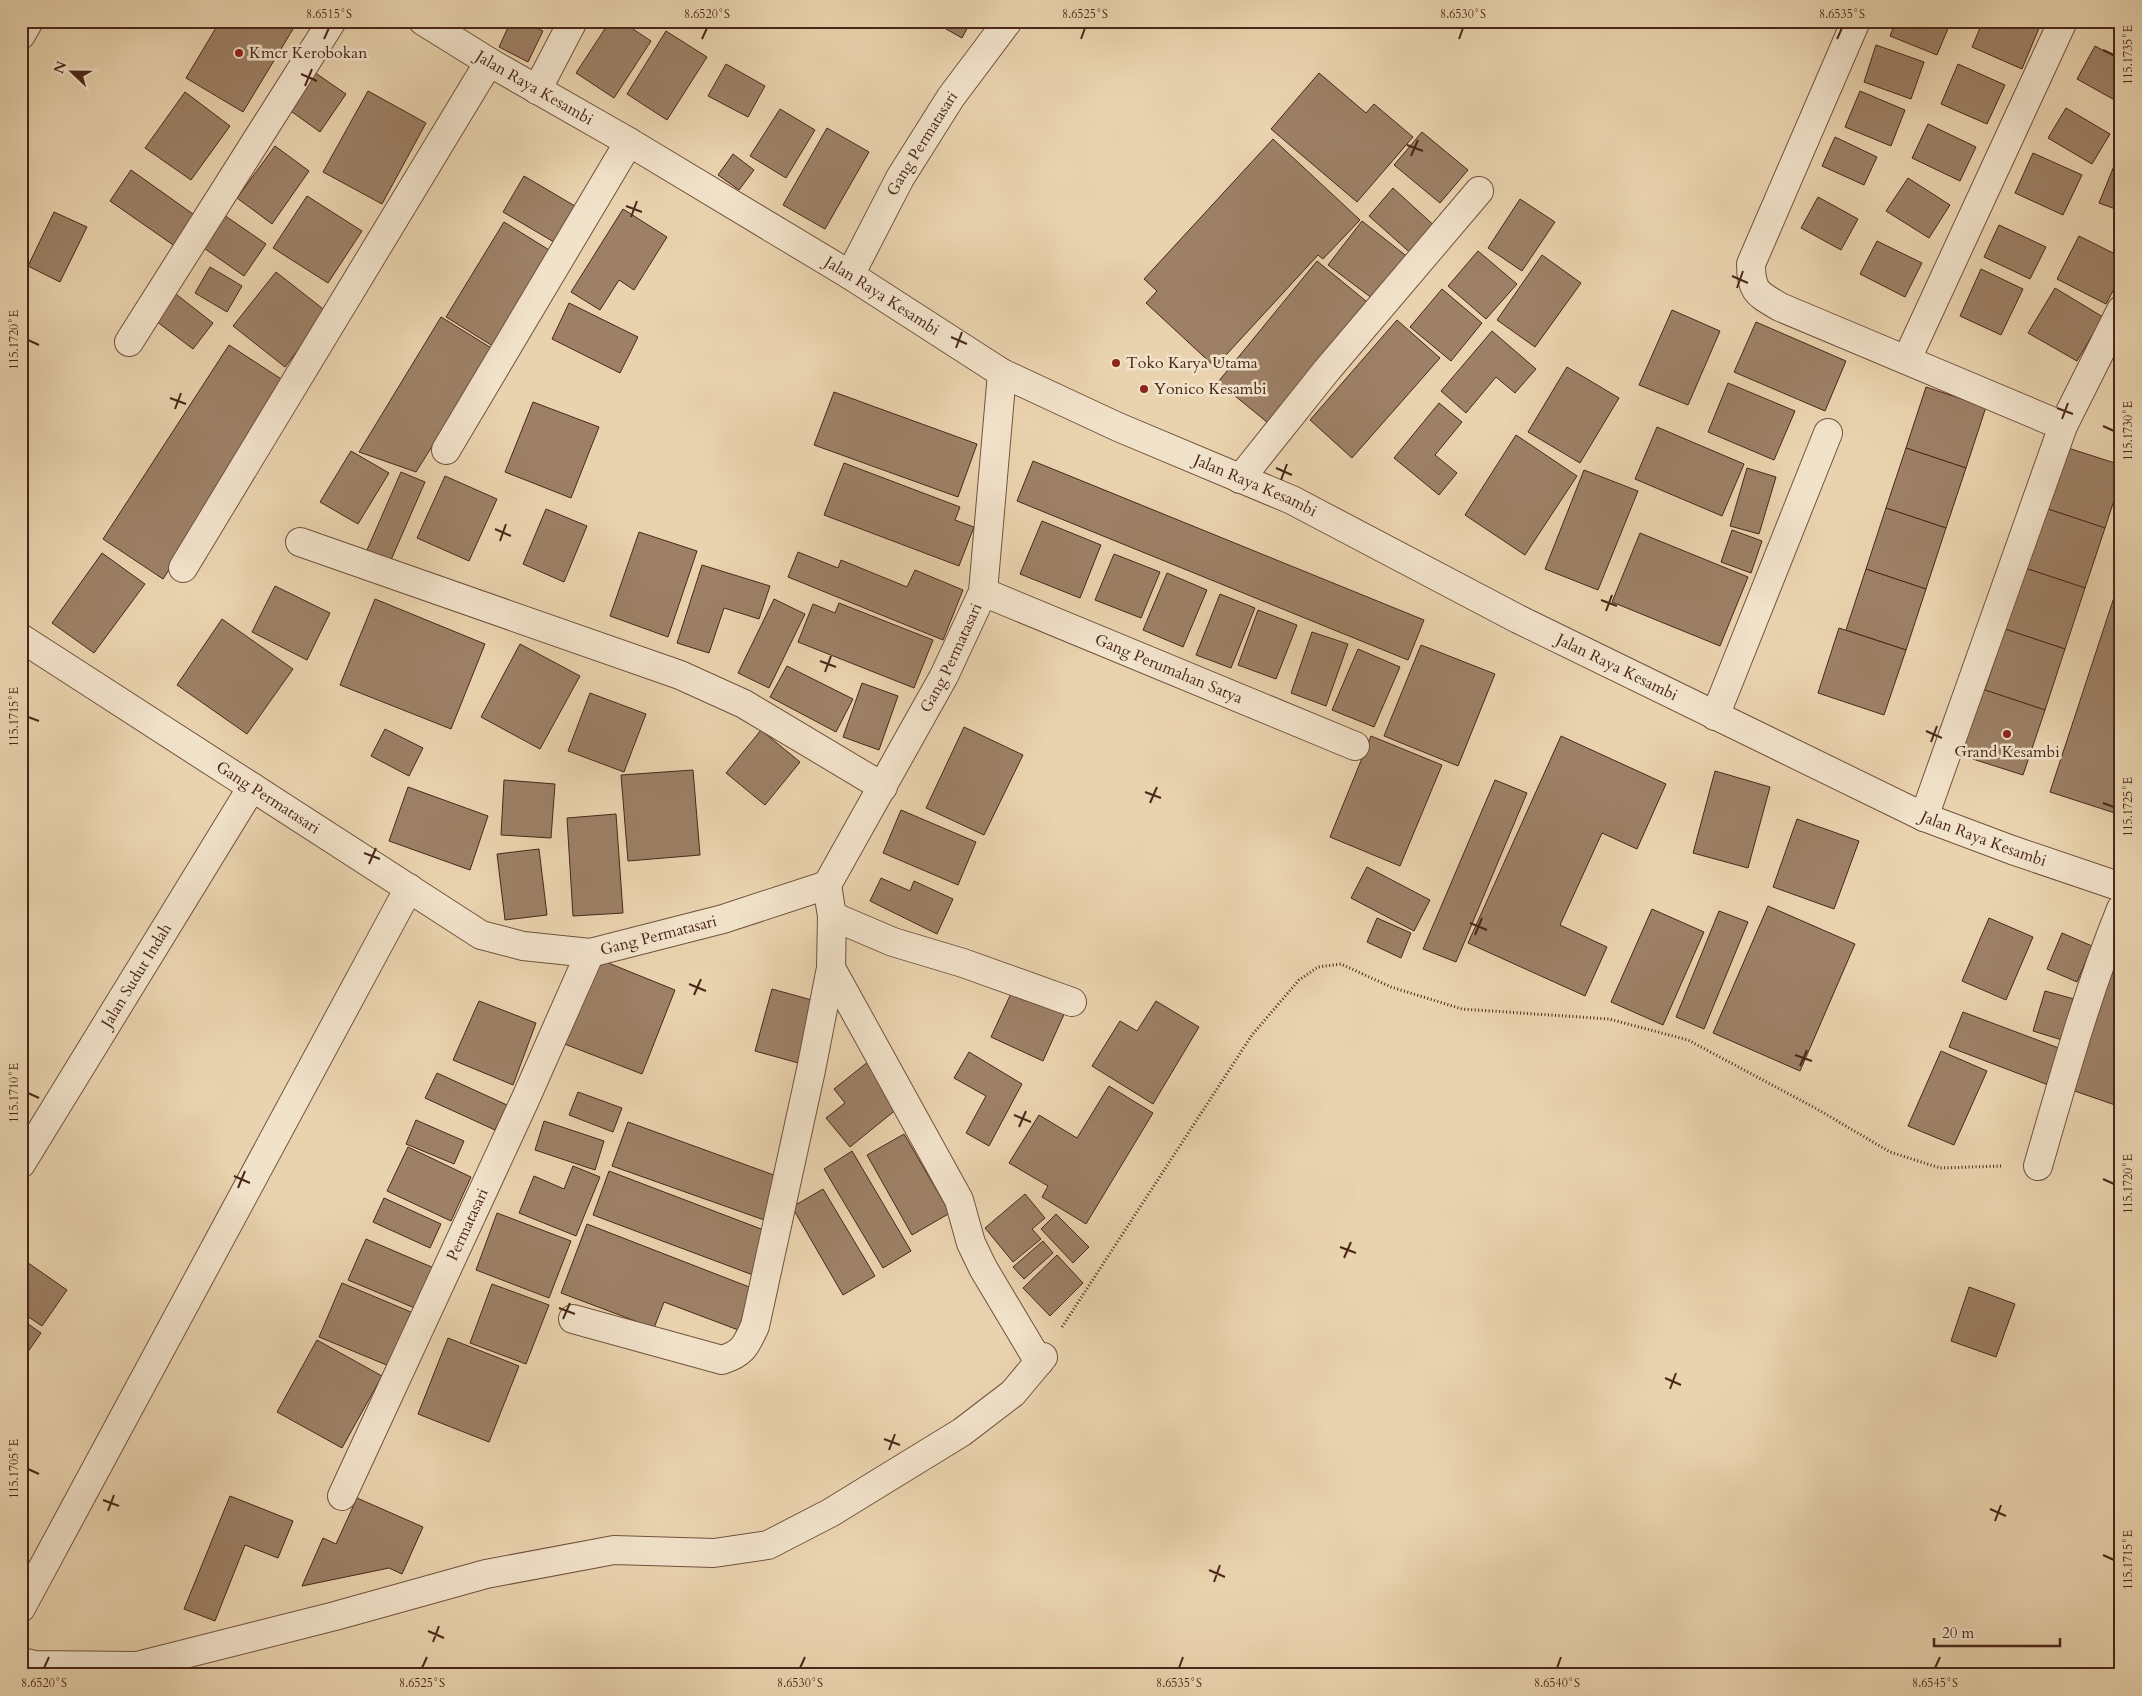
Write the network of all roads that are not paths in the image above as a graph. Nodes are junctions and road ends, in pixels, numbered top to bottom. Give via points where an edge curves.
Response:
1 (29, 21) edge
2 (332, 21) edge
3 (424, 21) edge
4 (573, 21) edge
5 (1008, 21) edge
6 (1856, 21) edge
7 (2063, 21) edge
8 (21, 35) edge
9 (489, 62) junction
10 (537, 90) junction
11 (629, 142) junction
12 (1479, 191) dead end
13 (850, 275) junction
14 (2121, 310) edge
15 (129, 342) dead end
16 (1907, 359) junction
17 (1002, 373) junction
18 (2063, 426) junction
19 (1828, 433) dead end
20 (446, 450) dead end
21 (1240, 479) junction
22 (300, 542) dead end
23 (182, 568) dead end
24 (983, 592) junction
25 (21, 638) edge
26 (1716, 716) junction
27 (1355, 746) dead end
28 (252, 787) junction
29 (883, 787) junction
30 (1924, 817) junction
31 (827, 885) junction
32 (2121, 887) edge
33 (409, 888) junction
34 (2121, 909) edge
35 (832, 916) junction
36 (590, 953) junction
37 (831, 968) junction
38 (1072, 1002) dead end
39 (21, 1164) edge
40 (2038, 1166) dead end
41 (573, 1320) dead end
42 (342, 1496) dead end
43 (21, 1608) edge
44 (21, 1662) edge

1 - 8 street
2 - 15 street
3 - 9 street, Jalan Raya Kesambi
4 - 10 street
5 - 13 street, Gang Permatasari via 951,97 900,178
6 - 16 street via 1751,264 1751,281 1758,294 1780,307
7 - 16 street
9 - 10 street, Jalan Raya Kesambi
9 - 23 street
10 - 11 street, Jalan Raya Kesambi
11 - 13 street, Jalan Raya Kesambi
11 - 20 street
12 - 21 street via 1327,370
13 - 17 street, Jalan Raya Kesambi
14 - 18 street
16 - 18 street
17 - 21 street, Jalan Raya Kesambi
17 - 24 street, Gang Permatasari
18 - 30 street
19 - 26 street
21 - 26 street, Jalan Raya Kesambi via 1292,500 1518,619
22 - 29 street via 680,675 744,704
24 - 27 street, Gang Perumahan Satya
24 - 29 street, Gang Permatasari via 944,676
25 - 28 street, Gang Permatasari
26 - 30 street, Jalan Raya Kesambi
28 - 33 street, Gang Permatasari
28 - 39 street, Jalan Sudut Indah
29 - 31 street, Gang Permatasari
30 - 32 street, Jalan Raya Kesambi
31 - 35 street
31 - 36 street, Gang Permatasari via 723,919
33 - 36 street, Gang Permatasari via 481,935 524,946
33 - 43 street
34 - 40 street via 2079,1027
35 - 37 street
35 - 38 street via 893,942
36 - 42 street, Permatasari
37 - 41 street via 812,1070 755,1326 745,1346 737,1356 722,1360
37 - 44 street via 959,1200 983,1268 1041,1359 1013,1393 962,1432 830,1513 768,1545 714,1552 614,1550 486,1574 137,1666 35,1665

